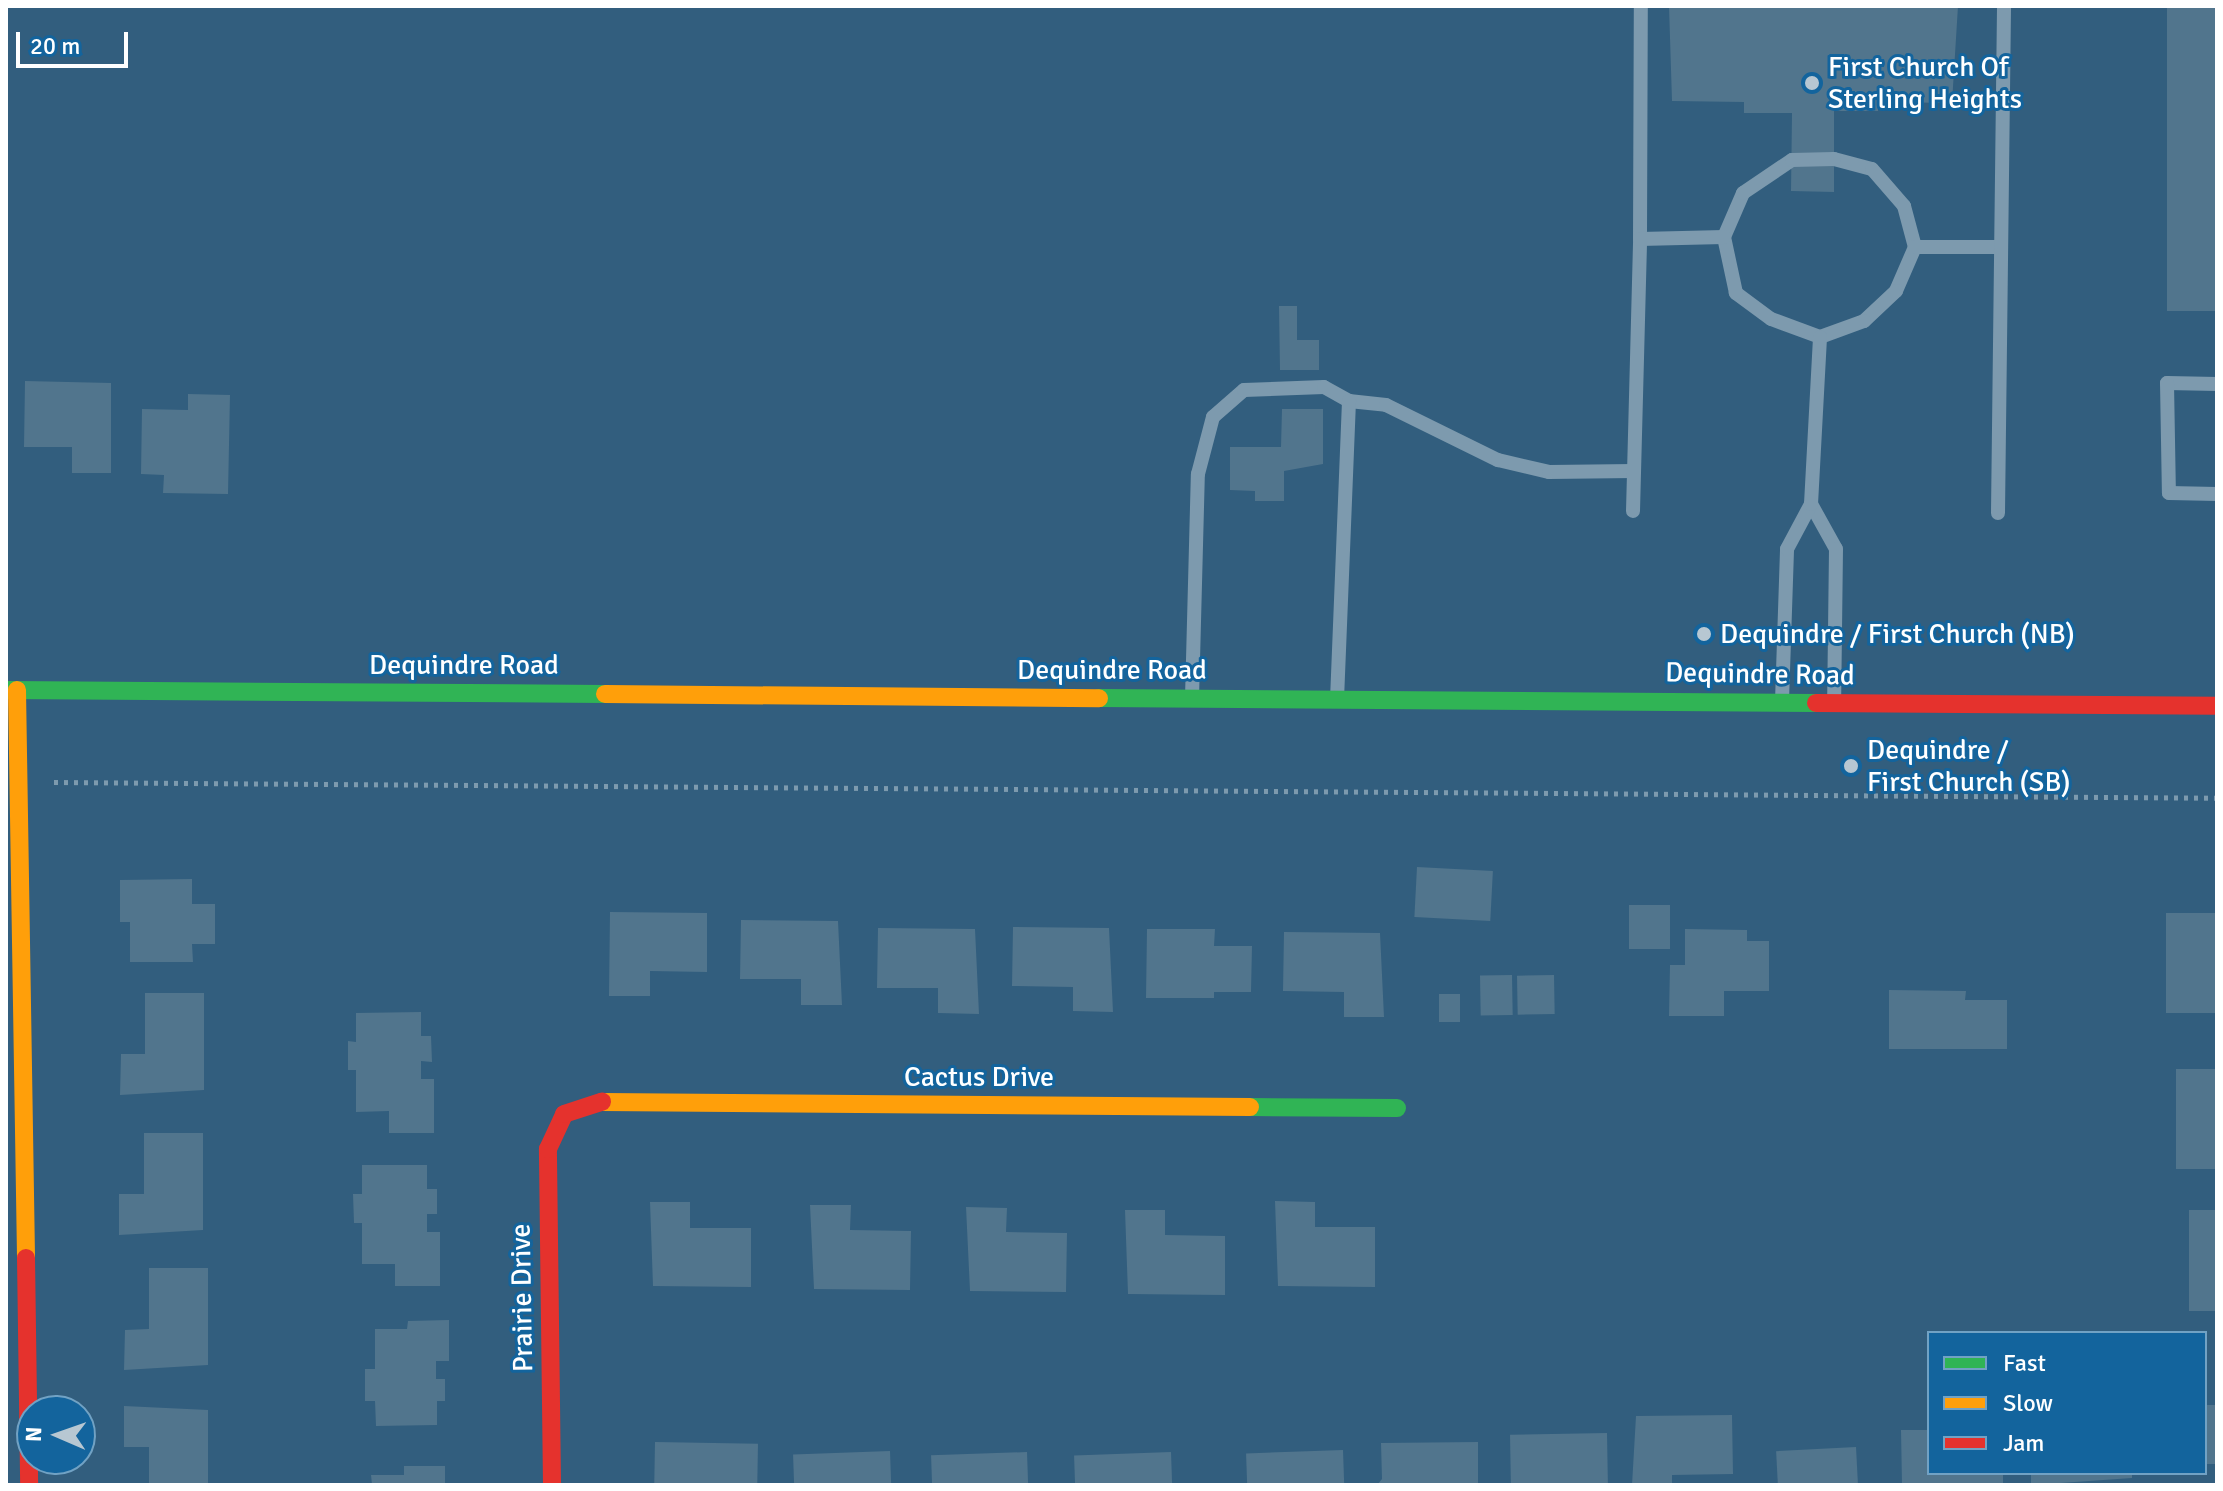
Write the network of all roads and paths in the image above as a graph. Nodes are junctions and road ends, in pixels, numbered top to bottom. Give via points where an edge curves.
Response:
1 (1641, 6) edge
2 (2004, 6) edge
3 (1724, 237) junction
4 (1640, 239) junction
5 (1915, 247) junction
6 (2001, 247) junction
7 (1820, 337) junction
8 (2217, 384) edge
9 (1349, 401) junction
10 (1634, 471) junction
11 (2217, 494) edge
12 (1811, 504) junction
13 (1633, 511) dead end
14 (1998, 513) dead end
15 (12, 690) edge
16 (1192, 698) junction
17 (1337, 700) junction
18 (1782, 702) junction
19 (1834, 703) junction
20 (2217, 706) edge
21 (44, 782) dead end
22 (2217, 798) edge
23 (1397, 1108) dead end
24 (564, 1114) joint
25 (29, 1485) edge
26 (552, 1485) edge

1 - 4 lane
2 - 6 lane
3 - 4 lane
3 - 5 lane via 1743,193 1792,160 1834,159 1872,169 1904,206
3 - 7 lane via 1736,293 1771,319
4 - 10 lane
5 - 6 lane
5 - 7 lane via 1896,291 1864,321
6 - 14 lane
7 - 12 lane
8 - 11 lane via 2167,383 2169,493
9 - 10 lane via 1386,405 1498,460 1549,472
9 - 16 lane via 1324,387 1244,390 1213,417 1198,474
9 - 17 lane
10 - 13 lane
12 - 18 lane via 1787,549
12 - 19 lane via 1836,549
15 - 16 main road, Dequindre Road
15 - 25 main road
16 - 17 main road, Dequindre Road
17 - 18 main road, Dequindre Road
18 - 19 main road, Dequindre Road
19 - 20 main road, Dequindre Road
21 - 22 path
23 - 24 main road, Cactus Drive via 602,1102
24 - 26 main road, Prairie Drive via 548,1149

